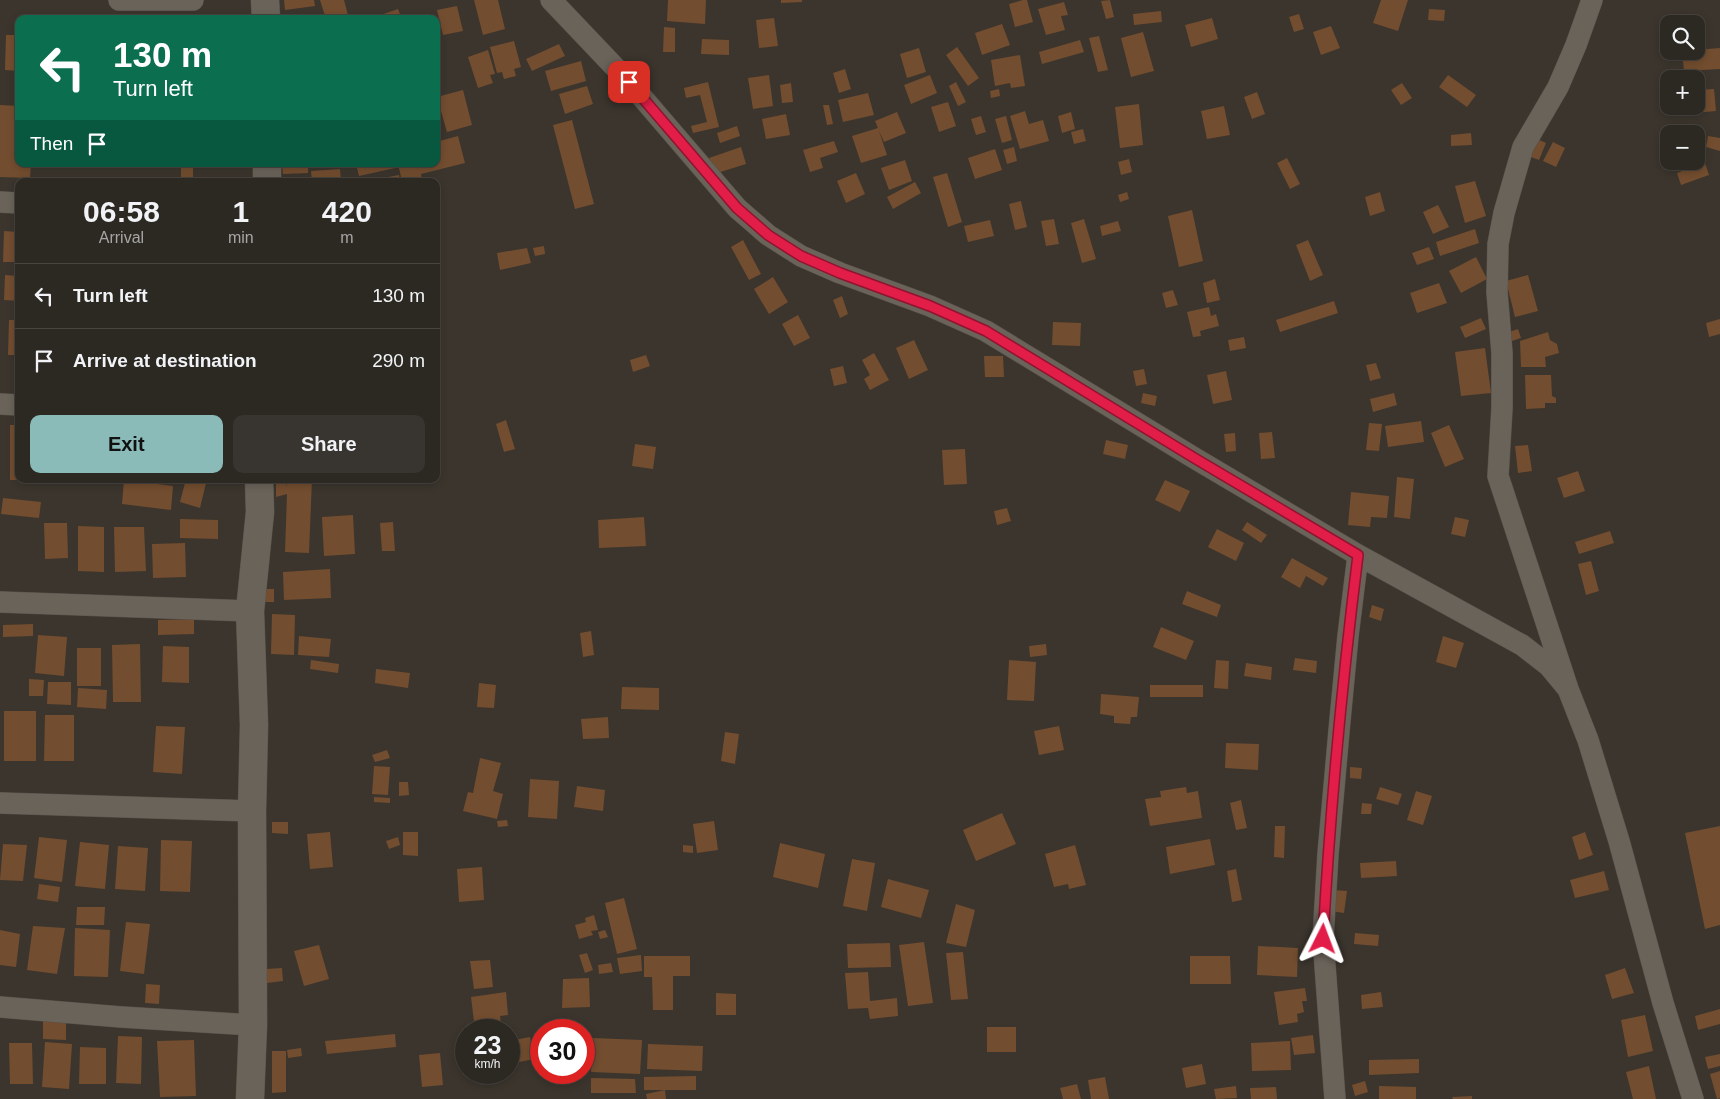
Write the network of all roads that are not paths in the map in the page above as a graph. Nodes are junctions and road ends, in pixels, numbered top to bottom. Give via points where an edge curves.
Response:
1 (119, 0) edge
2 (193, 0) edge
3 (265, 0) edge
4 (550, 0) edge
5 (1592, 0) edge
6 (266, 15) edge
7 (0, 202) edge
8 (15, 203) edge
9 (0, 404) edge
10 (15, 404) edge
11 (259, 483) edge
12 (1358, 555) junction
13 (0, 602) edge
14 (250, 611) junction
15 (1568, 690) junction
16 (0, 803) edge
17 (252, 811) junction
18 (0, 1007) edge
19 (252, 1025) junction
20 (250, 1099) edge
21 (1336, 1099) edge
22 (1693, 1099) edge

1 - 2 street
3 - 6 street
4 - 12 street via 629,82 737,208 768,235 801,256 986,331
5 - 15 street via 1558,87 1523,147 1498,244 1497,292 1502,353 1498,476
7 - 8 street
9 - 10 street
11 - 14 street via 260,512
12 - 15 street via 1522,645 1549,666
12 - 21 street via 1338,739 1323,939
13 - 14 street
14 - 17 street via 254,725
15 - 22 street via 1588,740 1619,841
16 - 17 street
17 - 19 street
18 - 19 street
19 - 20 street

